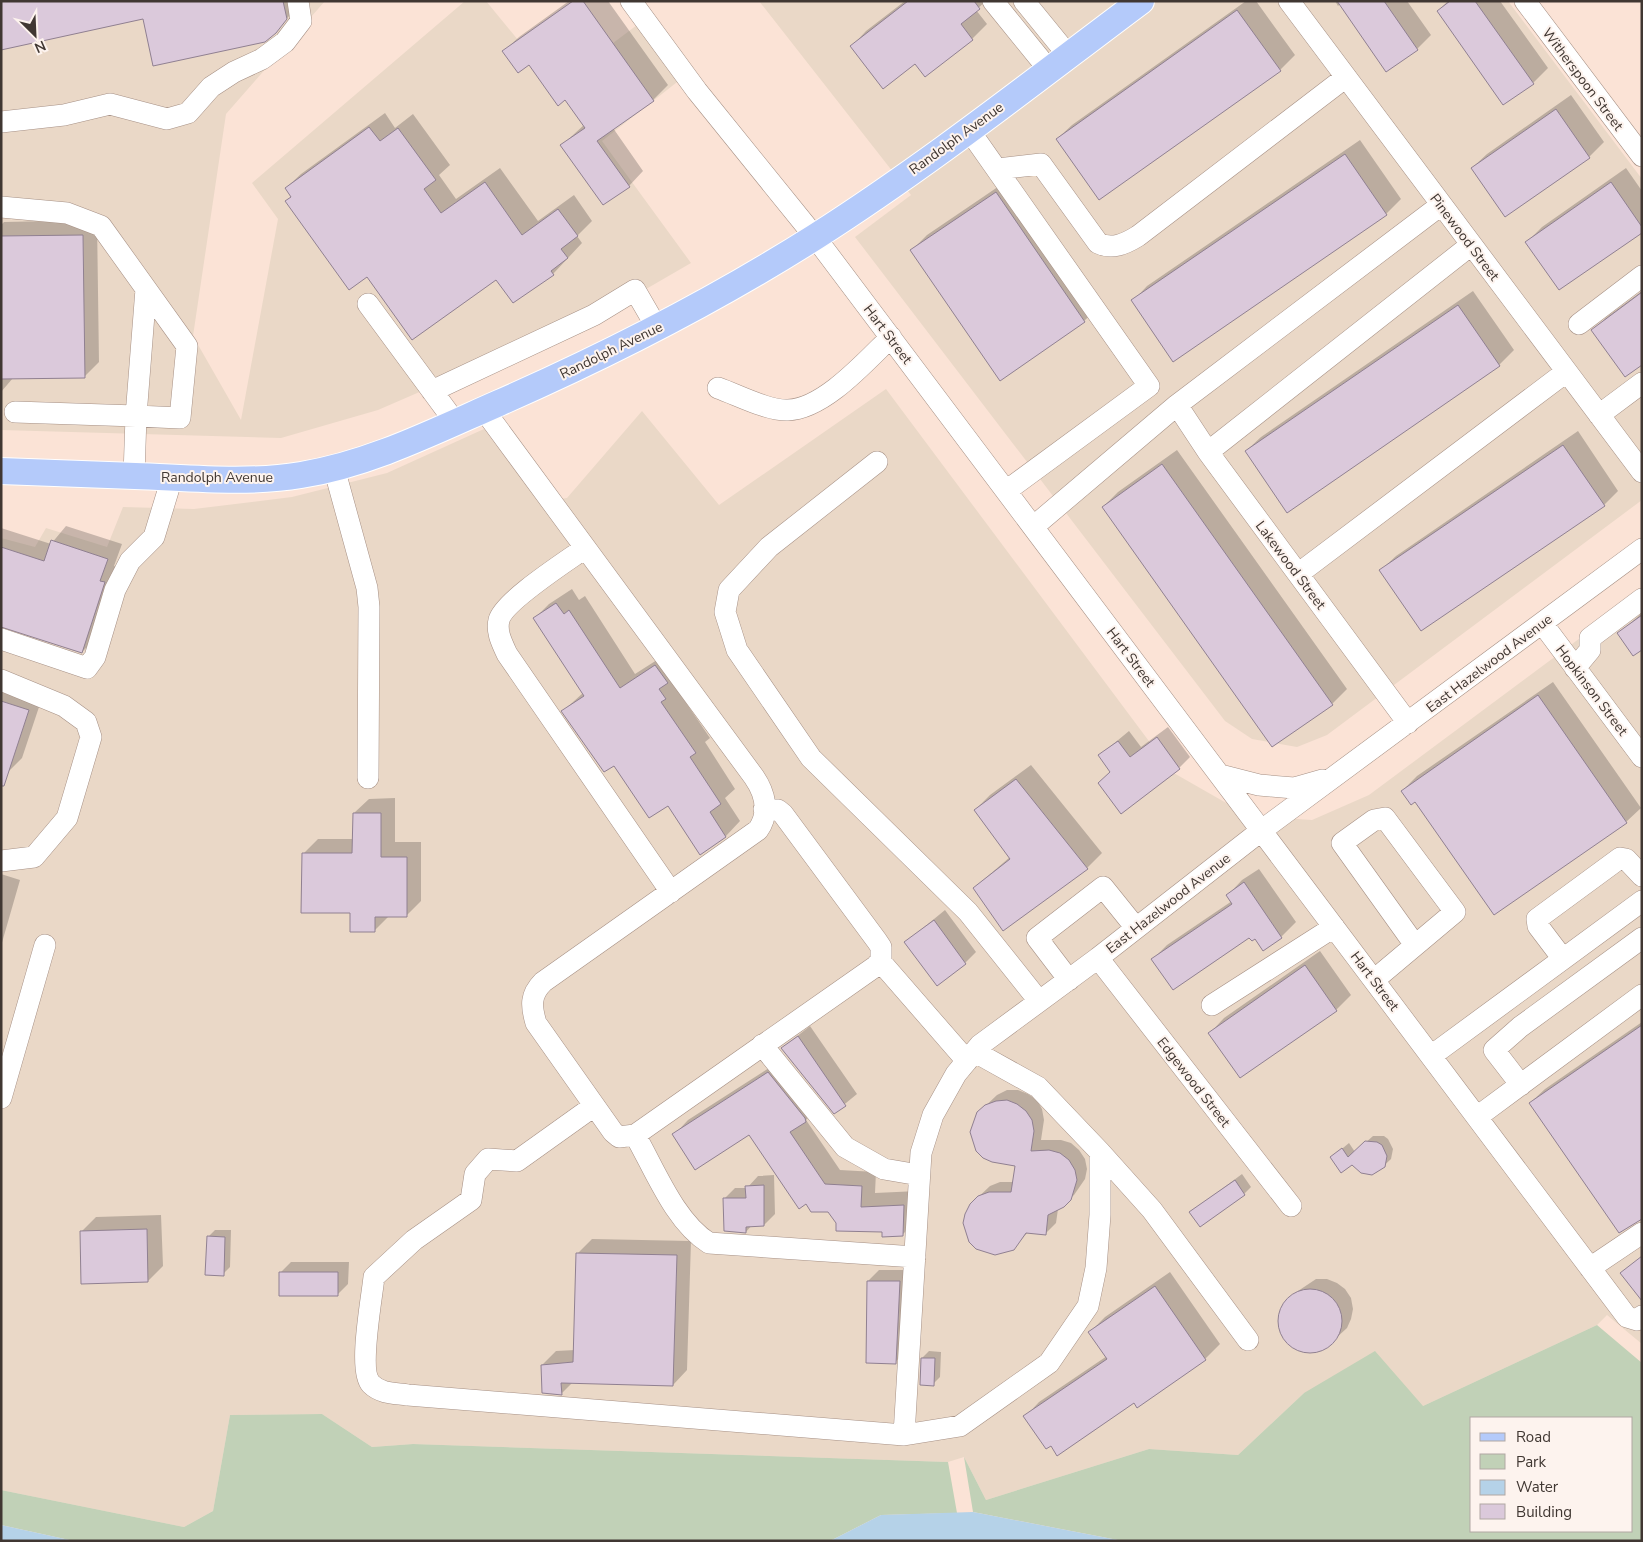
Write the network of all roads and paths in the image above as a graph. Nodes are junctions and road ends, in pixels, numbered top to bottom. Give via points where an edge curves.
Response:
1 (298, 1) edge
2 (631, 1) edge
3 (993, 1) edge
4 (1024, 1) edge
5 (1141, 1) edge
6 (1289, 1) edge
7 (1525, 1) edge
8 (1059, 63) junction
9 (1346, 77) junction
10 (1, 122) edge
11 (969, 130) junction
12 (1642, 156) edge
13 (998, 169) junction
14 (1441, 205) junction
15 (1, 207) edge
16 (815, 236) junction
17 (1472, 245) junction
18 (1642, 276) edge
19 (146, 288) junction
20 (368, 304) dead end
21 (1580, 324) dead end
22 (657, 328) junction
23 (890, 337) junction
24 (1566, 372) junction
25 (1642, 383) edge
26 (718, 388) dead end
27 (432, 391) junction
28 (1177, 405) junction
29 (484, 410) junction
30 (16, 412) dead end
31 (1599, 415) junction
32 (136, 416) junction
33 (455, 422) junction
34 (1208, 452) junction
35 (878, 462) dead end
36 (334, 468) junction
37 (1, 471) edge
38 (1642, 472) edge
39 (134, 476) junction
40 (172, 478) junction
41 (1006, 491) junction
42 (1033, 526) junction
43 (585, 548) junction
44 (1642, 549) edge
45 (1298, 574) junction
46 (1642, 599) edge
47 (1542, 623) junction
48 (1, 639) edge
49 (1575, 668) junction
50 (1, 680) edge
51 (1408, 723) junction
52 (1642, 757) edge
53 (1220, 775) junction
54 (1336, 776) junction
55 (368, 778) dead end
56 (764, 809) junction
57 (1262, 830) junction
58 (1, 861) edge
59 (1642, 876) edge
60 (671, 892) junction
61 (1642, 901) edge
62 (1334, 927) junction
63 (1136, 928) junction
64 (1642, 938) edge
65 (45, 945) dead end
66 (1415, 945) junction
67 (1098, 958) junction
68 (1563, 959) junction
69 (880, 961) junction
70 (1068, 980) junction
71 (1374, 980) junction
72 (1642, 995) edge
73 (1039, 1001) junction
74 (1212, 1005) dead end
75 (762, 1045) junction
76 (971, 1056) junction
77 (1431, 1056) junction
78 (1521, 1085) junction
79 (1, 1098) edge
80 (594, 1106) junction
81 (1477, 1117) junction
82 (635, 1135) junction
83 (1100, 1152) junction
84 (919, 1175) junction
85 (1291, 1206) dead end
86 (1642, 1233) edge
87 (915, 1257) junction
88 (1590, 1268) junction
89 (1634, 1317) edge
90 (1248, 1340) dead end
91 (904, 1435) junction

1 - 10 street via 301,21 285,42 262,59 211,87 188,113 167,119 110,104 64,115
2 - 16 street, Hart Street via 697,91
3 - 8 street
4 - 8 street
5 - 8 main road, Randolph Avenue
6 - 9 street, Pinewood Street
7 - 12 street, Witherspoon Street
8 - 11 main road, Randolph Avenue
9 - 13 street via 1138,236 1120,246 1106,247 1098,243 1041,164
9 - 14 street, Pinewood Street
11 - 13 street
11 - 16 main road, Randolph Avenue
13 - 41 street via 1150,386
14 - 17 street, Pinewood Street
14 - 28 street
15 - 19 street via 67,213 101,226
16 - 22 main road, Randolph Avenue
16 - 23 street, Hart Street
17 - 24 street, Pinewood Street
17 - 34 street
18 - 21 street
19 - 32 street
19 - 32 street via 187,346 180,418
20 - 27 street
22 - 27 street via 635,290 594,316
22 - 29 main road, Randolph Avenue
23 - 26 street via 825,396 803,406 788,410 778,408
23 - 41 street, Hart Street
24 - 31 street, Pinewood Street
24 - 45 street
25 - 31 street
27 - 33 street
28 - 34 street, Lakewood Street
28 - 42 street
29 - 33 main road, Randolph Avenue
29 - 43 street
30 - 32 street
31 - 38 street, Pinewood Street
32 - 39 street
33 - 36 main road, Randolph Avenue via 378,454
34 - 45 street, Lakewood Street
35 - 73 street via 769,547 729,590 725,612 737,650 811,758 968,912
36 - 40 main road, Randolph Avenue via 266,478
36 - 55 street via 367,588
37 - 39 main road, Randolph Avenue
39 - 40 main road, Randolph Avenue
40 - 48 street via 154,537 130,561 115,590 95,657 87,668
41 - 42 street, Hart Street
42 - 53 street, Hart Street
43 - 56 street via 754,777 763,794
43 - 60 street via 508,605 499,620 499,634 507,654
44 - 47 street, East Hazelwood Avenue
45 - 51 street, Lakewood Street
46 - 49 street via 1590,638 1590,650
47 - 49 street, Hopkinson Street
47 - 51 street, East Hazelwood Avenue
49 - 52 street, Hopkinson Street
50 - 58 street via 64,706 86,722 91,737 67,818 34,857
51 - 54 street, East Hazelwood Avenue
53 - 54 street, East Hazelwood Avenue via 1259,785 1294,788
53 - 57 street, Hart Street
54 - 57 street, East Hazelwood Avenue
56 - 60 street via 758,830
56 - 69 street via 778,810 783,814 881,947
57 - 62 street, Hart Street
57 - 63 street, East Hazelwood Avenue
59 - 68 street via 1626,859 1620,858 1537,919 1538,926
60 - 80 street via 543,982 532,999 536,1023
61 - 68 street
62 - 71 street, Hart Street
62 - 74 street
63 - 67 street, East Hazelwood Avenue
63 - 70 street via 1103,887 1037,938
64 - 78 street via 1520,1027 1494,1050
65 - 79 street
66 - 66 street via 1456,912 1384,818 1374,820 1342,843
66 - 71 street
67 - 70 street, East Hazelwood Avenue
67 - 85 street, Edgewood Street
68 - 77 street
69 - 75 street
69 - 76 street
70 - 73 street, East Hazelwood Avenue
71 - 77 street, Hart Street
72 - 78 street
73 - 76 street, East Hazelwood Avenue via 980,1045
75 - 82 street
75 - 84 street via 845,1147 884,1169
76 - 83 street via 1038,1087
76 - 84 street, East Hazelwood Avenue via 956,1074 933,1115 920,1153
77 - 81 street, Hart Street
78 - 81 street
80 - 82 street via 619,1137
80 - 91 street via 517,1161 488,1159 475,1174 471,1200 414,1240 374,1276 364,1360 369,1383 380,1391 408,1395
81 - 88 street, Hart Street
82 - 87 street via 682,1220 694,1234 709,1243
83 - 90 street via 1152,1210
83 - 91 street via 1100,1224 1088,1306 1049,1364 960,1426
84 - 87 street, East Hazelwood Avenue
86 - 88 street
87 - 91 street, East Hazelwood Avenue
88 - 89 street, Hart Street

